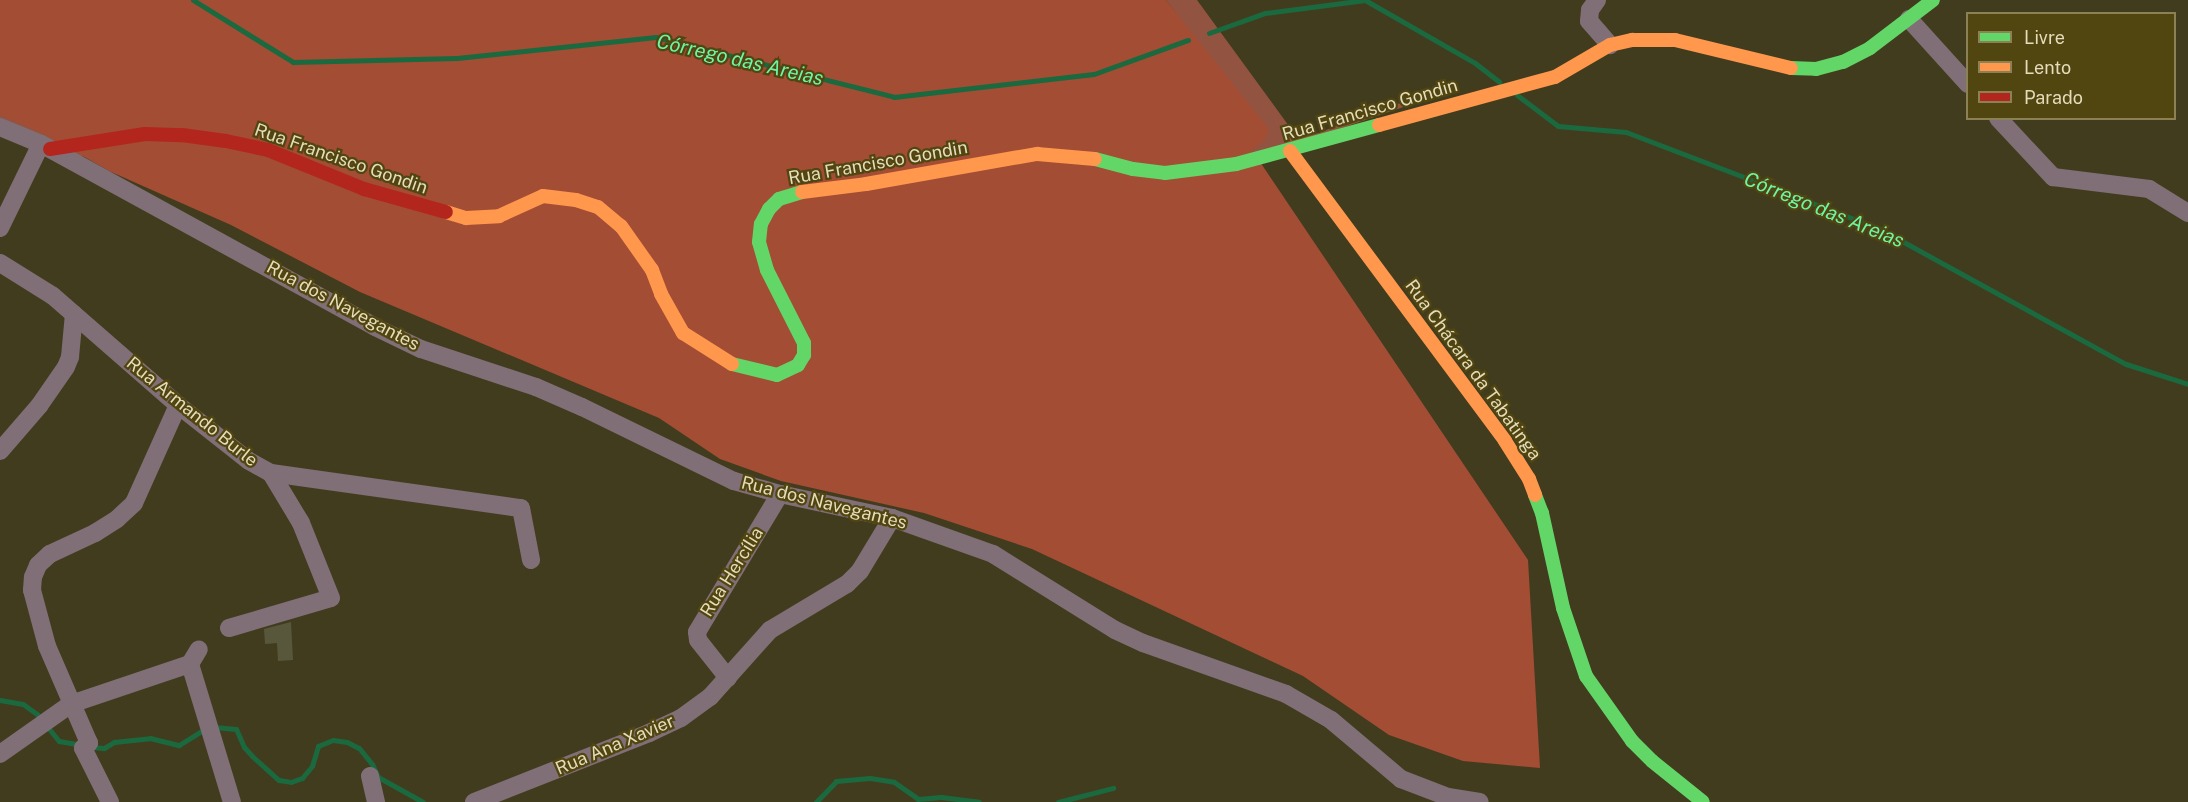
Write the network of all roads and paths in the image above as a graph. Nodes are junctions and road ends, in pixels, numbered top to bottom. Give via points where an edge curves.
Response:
1 (1598, 0) edge
2 (1933, 0) edge
3 (1909, 19) junction
4 (1610, 45) junction
5 (1966, 82) edge
6 (2000, 120) edge
7 (0, 127) edge
8 (45, 146) junction
9 (1290, 151) junction
10 (2188, 213) edge
11 (0, 228) edge
12 (0, 263) edge
13 (75, 314) junction
14 (178, 405) junction
15 (0, 451) edge
16 (271, 473) junction
17 (780, 494) junction
18 (892, 518) junction
19 (531, 560) dead end
20 (229, 628) dead end
21 (728, 678) junction
22 (72, 704) junction
23 (0, 754) edge
24 (370, 776) dead end
25 (110, 802) edge
26 (232, 802) edge
27 (375, 802) edge
28 (474, 802) edge
29 (1480, 802) edge
30 (1703, 802) edge

1 - 4 street via 1588,14 1589,21
2 - 3 street, Rua Francisco Gondin
3 - 4 street, Rua Francisco Gondin via 1870,48 1843,62 1816,69 1788,68 1675,40 1632,40
3 - 5 street
4 - 9 street, Rua Francisco Gondin via 1555,77
6 - 10 street via 2053,177 2149,189
7 - 8 street, Rua dos Navegantes
8 - 9 street, Rua Francisco Gondin via 145,134 226,141 268,150 364,189 466,218 499,216 543,196 576,200 598,207 621,226 652,270 683,333 729,363 777,375 798,365 805,349 767,270 759,242 761,224 779,199 814,189 866,184 1037,154 1075,155 1165,173 1236,164
8 - 11 street
8 - 17 street, Rua dos Navegantes via 375,327 422,349 536,387 712,472
9 - 30 street, Rua Chácara da Tabatinga via 1529,479 1542,513 1563,608 1586,675 1598,695 1638,747
12 - 13 street, Rua Armando Burle via 41,287
13 - 14 street, Rua Armando Burle
13 - 15 street via 66,367
14 - 16 street, Rua Armando Burle
14 - 22 street via 134,503 95,533 50,554 35,570 33,590 46,646
16 - 19 street, Rua Armando Burle via 521,508
16 - 20 street via 301,523 331,598
17 - 18 street, Rua dos Navegantes
17 - 21 street, Rua Hercília via 697,632 698,640
18 - 21 street, Rua Ana Xavier via 860,571 847,584 770,630
18 - 29 street, Rua dos Navegantes via 993,554 1115,630 1143,643 1286,694 1331,720 1401,779 1448,797
21 - 28 street, Rua Ana Xavier via 681,718
22 - 23 street
22 - 25 street
22 - 26 street via 195,656 206,717
24 - 27 street

